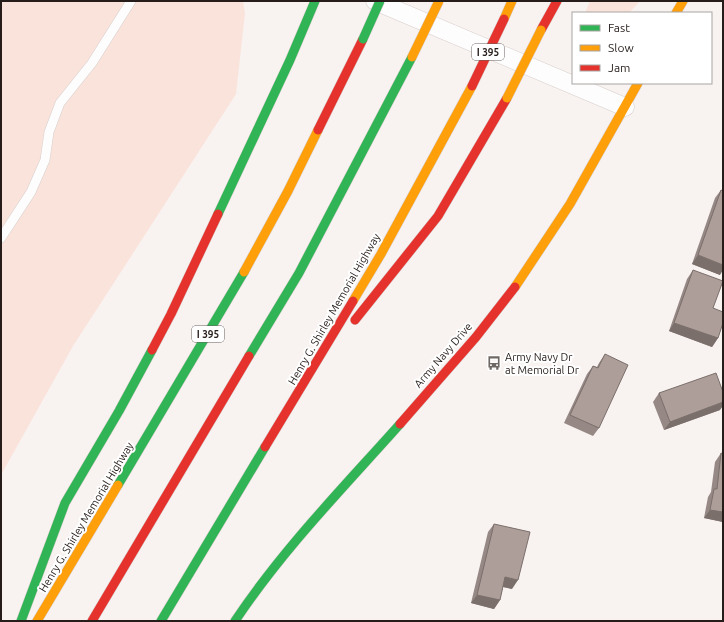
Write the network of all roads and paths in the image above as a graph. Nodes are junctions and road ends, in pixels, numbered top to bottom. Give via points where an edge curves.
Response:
1 (131, 1) edge
2 (315, 1) edge
3 (375, 1) edge
4 (380, 1) edge
5 (439, 1) edge
6 (512, 1) edge
7 (557, 1) edge
8 (683, 1) edge
9 (677, 12) edge
10 (637, 84) edge
11 (625, 107) junction
12 (1, 238) edge
13 (307, 380) junction
14 (20, 621) edge
15 (37, 621) edge
16 (92, 621) edge
17 (161, 621) edge
18 (235, 621) edge

1 - 12 lane via 92,63 60,103 49,132 42,167 31,192
2 - 14 main road via 171,314 119,410 64,503
3 - 11 street
4 - 15 main road, Henry G. Shirley Memorial Highway / I 395, bridge via 288,191 248,265
5 - 16 main road, bridge via 352,175 299,273
6 - 13 main road, Henry G. Shirley Memorial Highway / I 395, bridge via 472,86 408,205
7 - 13 main road, bridge via 507,98 438,216
8 - 9 main road
10 - 11 main road, Army Navy Drive
11 - 18 main road, Army Navy Drive via 571,204 516,286 371,457 297,537 252,594
13 - 17 main road, Henry G. Shirley Memorial Highway / I 395

